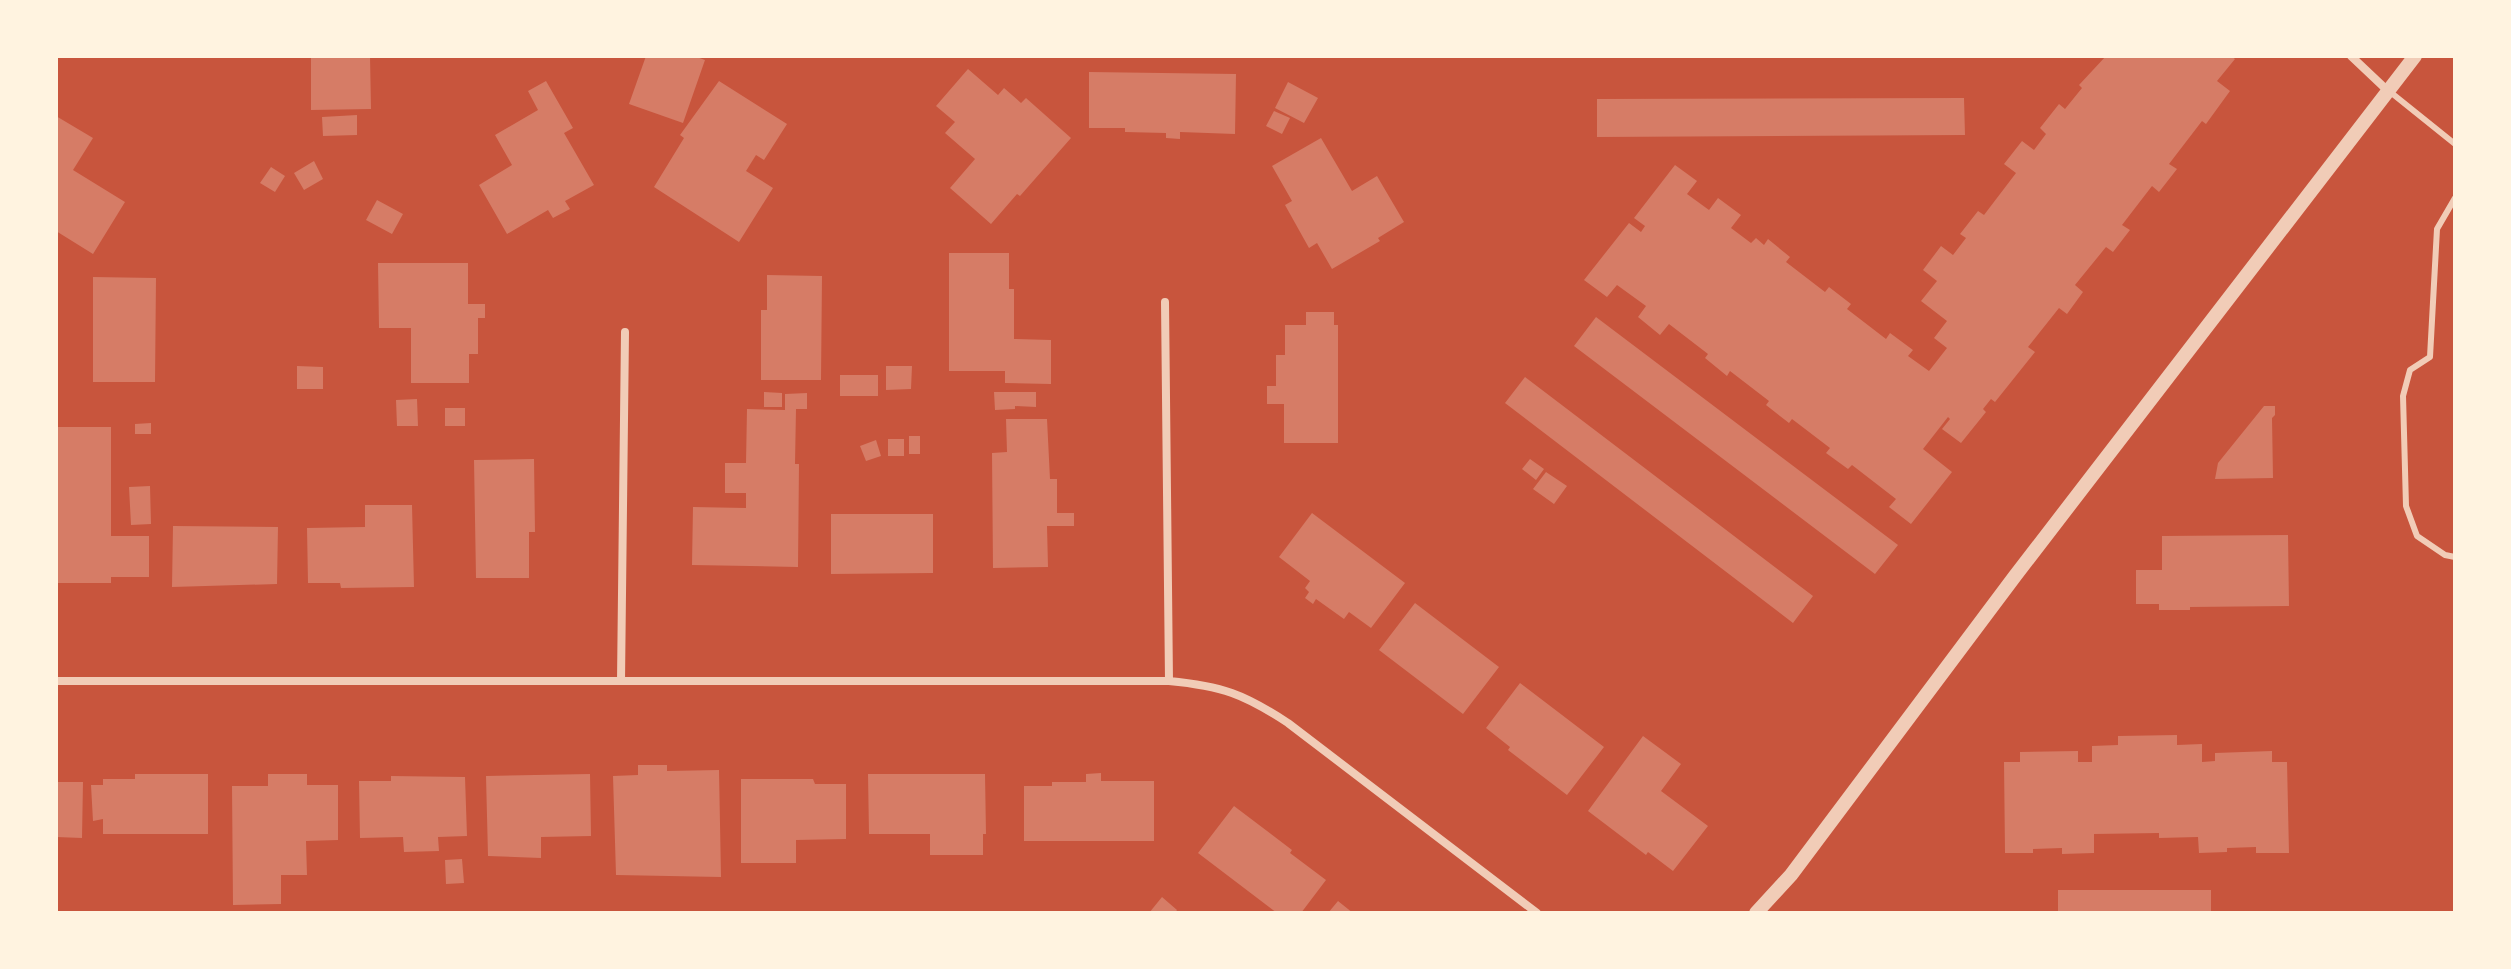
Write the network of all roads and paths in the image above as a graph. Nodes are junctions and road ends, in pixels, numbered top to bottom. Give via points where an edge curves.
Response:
1 (2351, 56) edge
2 (2415, 56) edge
3 (2389, 91) junction
4 (2455, 144) edge
5 (2455, 198) edge
6 (1165, 302) dead end
7 (625, 332) dead end
8 (2455, 557) edge
9 (56, 681) edge
10 (621, 681) junction
11 (1169, 681) junction
12 (1537, 913) edge
13 (1756, 913) edge

1 - 3 street
2 - 3 street
3 - 4 lane
3 - 13 street via 1791,875
5 - 8 lane via 2437,229 2430,357 2410,370 2403,396 2406,506 2417,536
6 - 11 street
7 - 10 street
9 - 10 street
10 - 11 street
11 - 12 street via 1206,684 1252,699

